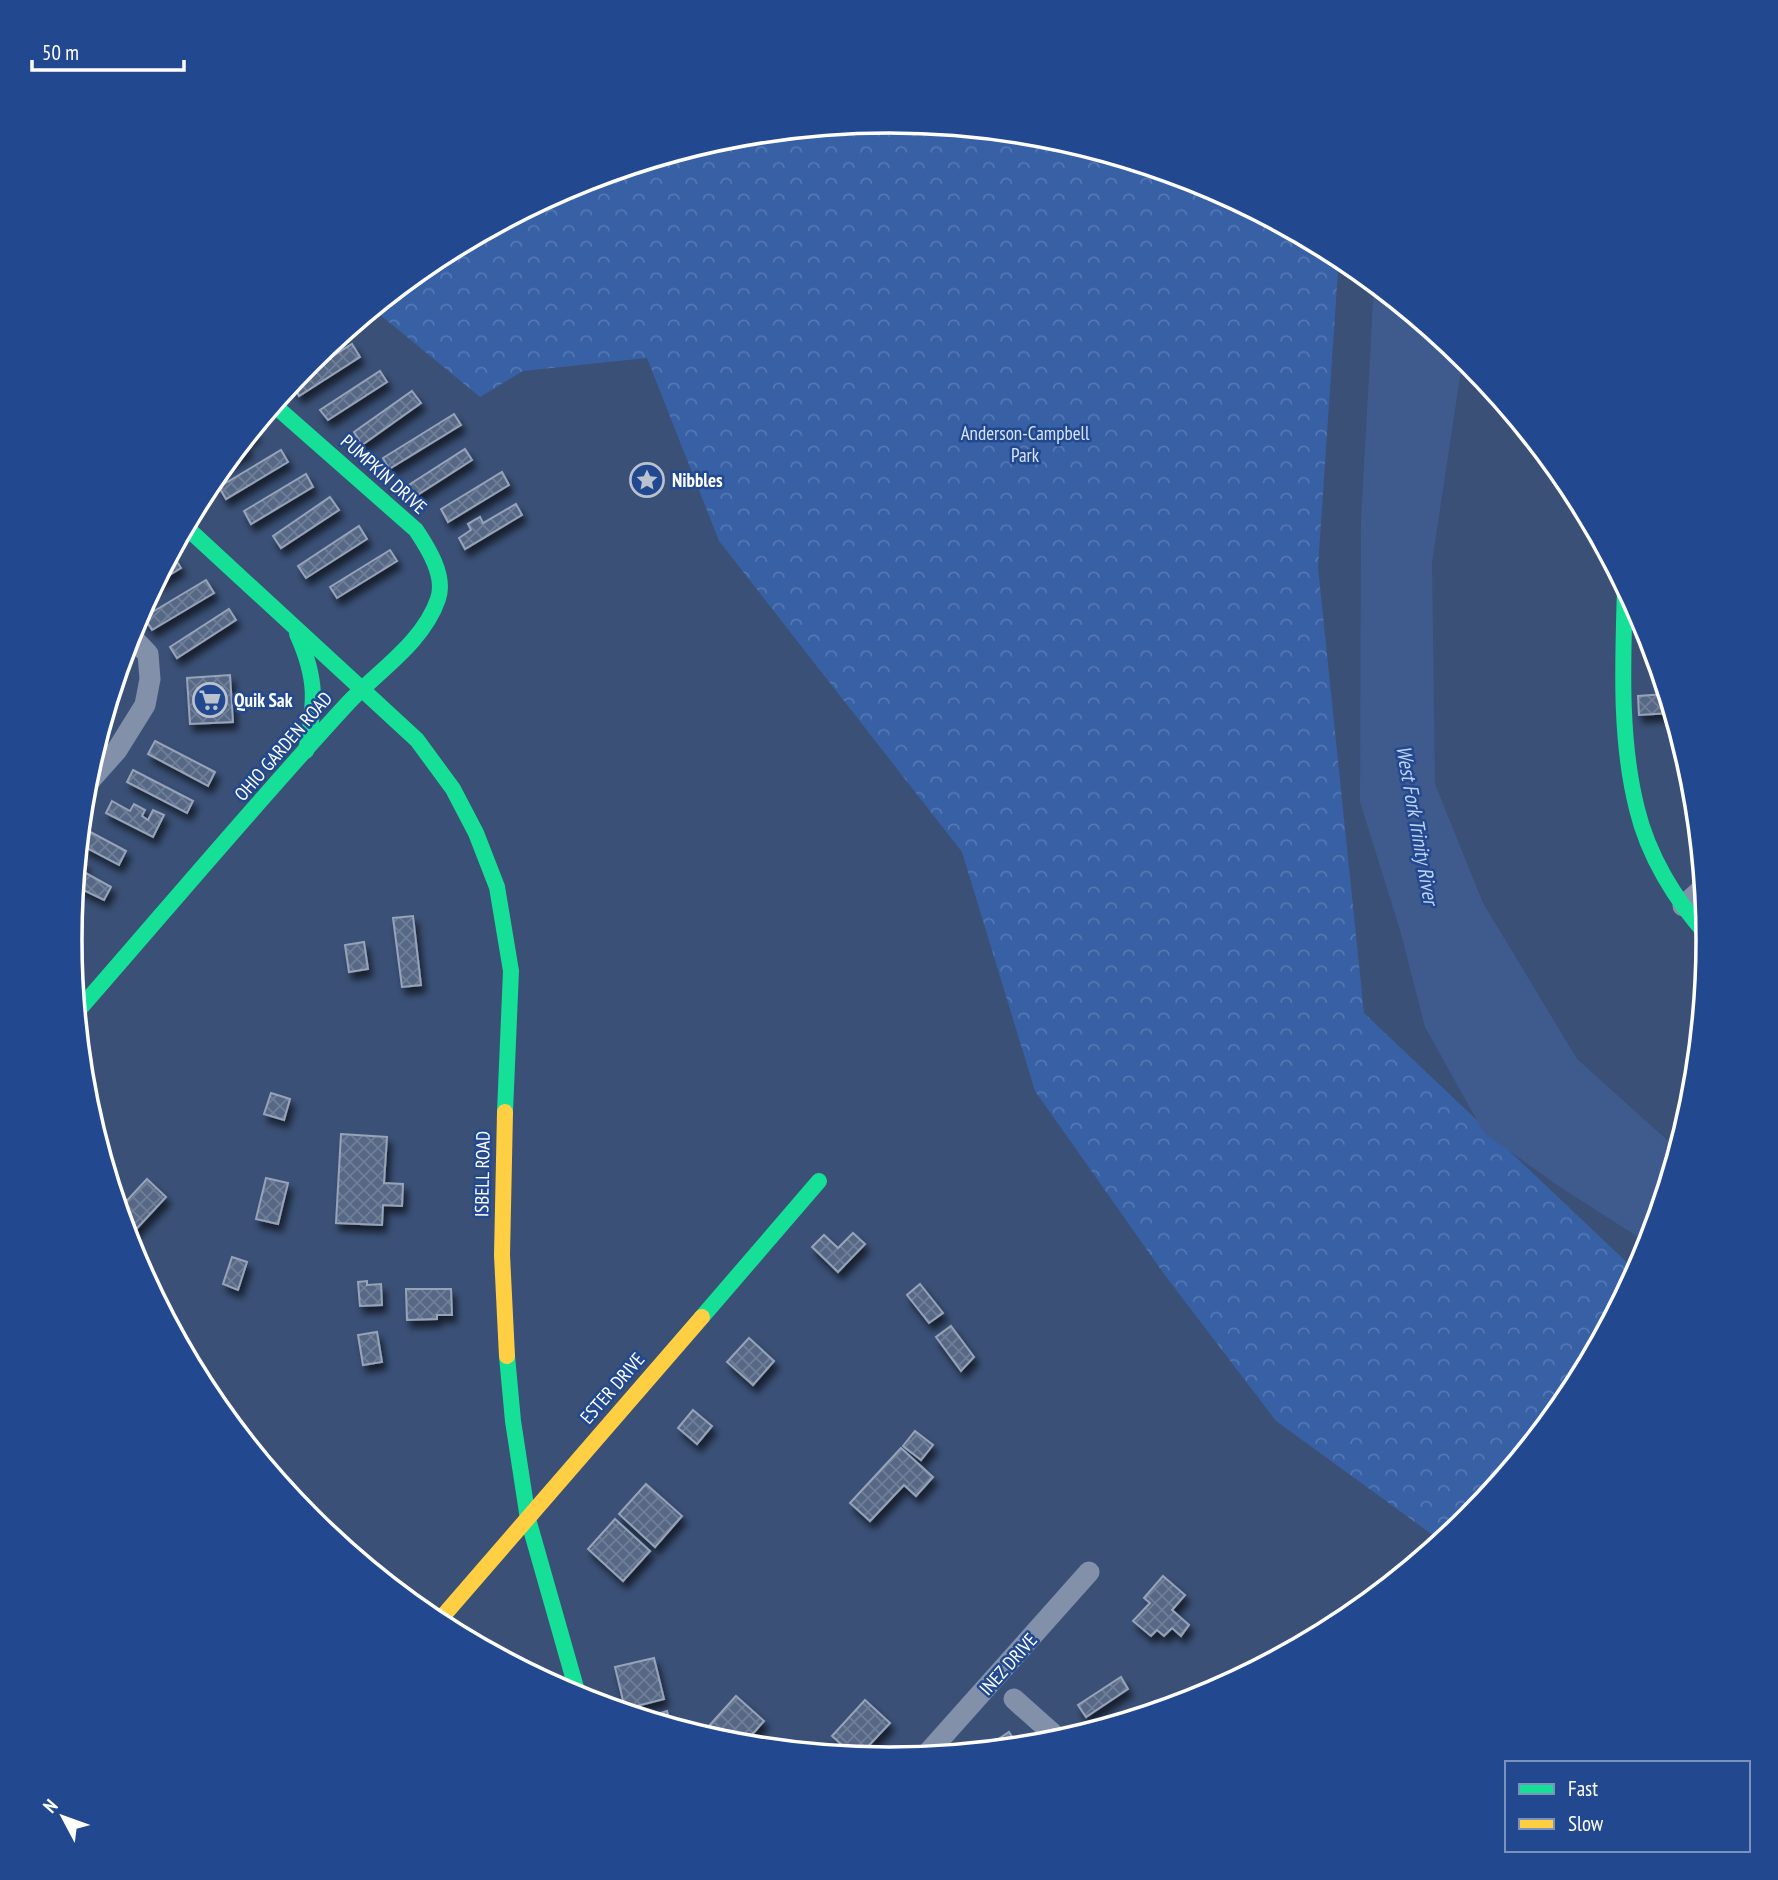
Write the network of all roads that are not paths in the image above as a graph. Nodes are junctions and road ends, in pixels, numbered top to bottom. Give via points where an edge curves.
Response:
1 (280, 410) edge
2 (193, 533) edge
3 (1624, 609) edge
4 (293, 625) junction
5 (139, 644) edge
6 (362, 688) junction
7 (306, 752) junction
8 (102, 767) edge
9 (1694, 895) edge
10 (1682, 906) junction
11 (1695, 921) edge
12 (85, 1003) edge
13 (819, 1181) dead end
14 (528, 1519) junction
15 (1089, 1572) dead end
16 (446, 1614) edge
17 (575, 1683) edge
18 (1014, 1699) dead end
19 (1049, 1730) edge
20 (935, 1745) edge

1 - 6 street, PUMPKIN DRIVE via 416,530 438,575 439,597 416,635
2 - 4 street, OHIO GARDEN ROAD
3 - 10 street via 1628,755 1638,814
4 - 6 street, OHIO GARDEN ROAD
4 - 7 street via 308,656 316,695
5 - 8 street via 148,654 145,705
6 - 7 street, OHIO GARDEN ROAD
6 - 14 street, ISBELL ROAD via 417,740 453,789 497,887 511,971 503,1146 505,1336
7 - 12 street, OHIO GARDEN ROAD
9 - 10 street
10 - 11 street
13 - 14 street, ESTER DRIVE
14 - 16 street, ESTER DRIVE
14 - 17 street, ISBELL ROAD
15 - 20 street, INEZ DRIVE
18 - 19 street

